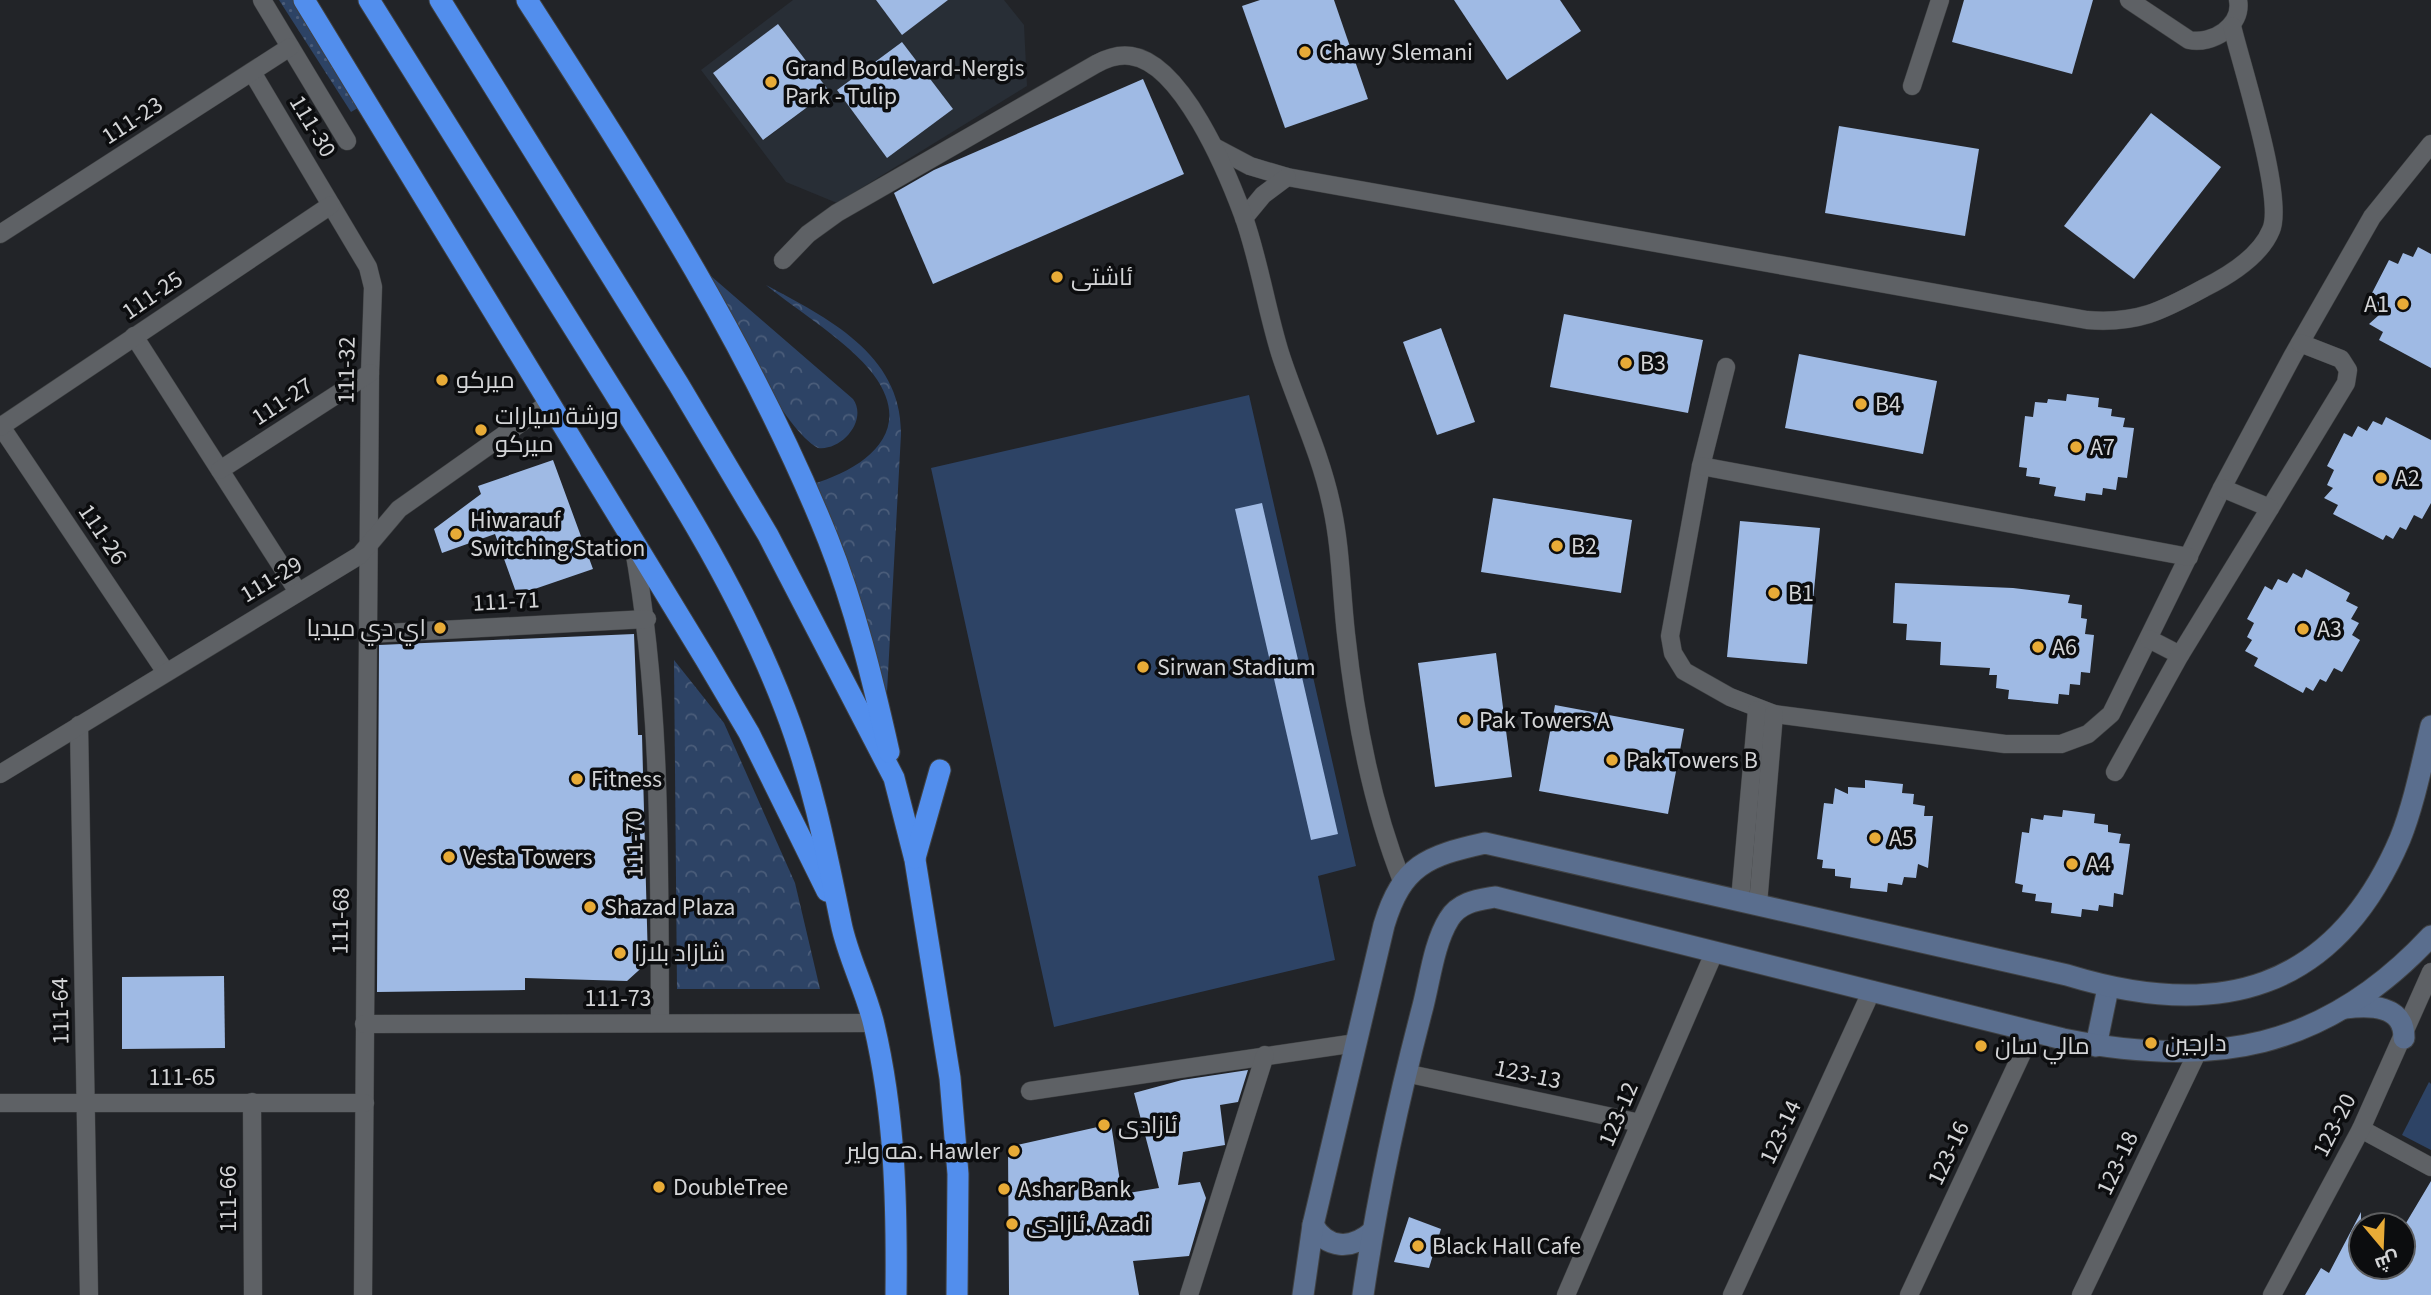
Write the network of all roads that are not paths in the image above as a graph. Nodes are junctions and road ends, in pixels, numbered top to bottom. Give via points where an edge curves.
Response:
1 (262, 0) edge
2 (304, 0) edge
3 (369, 0) edge
4 (440, 0) edge
5 (527, 0) edge
6 (1940, 0) edge
7 (2129, 0) edge
8 (2238, 0) edge
9 (2232, 26) junction
10 (290, 47) junction
11 (252, 72) junction
12 (1912, 86) dead end
13 (347, 141) dead end
14 (2431, 144) edge
15 (1216, 148) junction
16 (1287, 177) junction
17 (331, 205) junction
18 (1244, 218) junction
19 (0, 234) edge
20 (783, 260) dead end
21 (134, 336) junction
22 (2300, 343) junction
23 (1726, 367) dead end
24 (370, 373) junction
25 (549, 403) junction
26 (0, 426) edge
27 (1701, 466) junction
28 (220, 470) junction
29 (2222, 488) junction
30 (2270, 508) junction
31 (632, 540) junction
32 (368, 548) junction
33 (2189, 557) junction
34 (298, 592) junction
35 (647, 618) junction
36 (368, 634) junction
37 (2149, 639) junction
38 (2180, 655) junction
39 (165, 671) junction
40 (1766, 712) junction
41 (79, 725) junction
42 (2431, 726) edge
43 (940, 770) dead end
44 (2115, 772) dead end
45 (0, 774) edge
46 (894, 778) junction
47 (915, 860) junction
48 (1402, 881) junction
49 (1749, 902) junction
50 (841, 925) junction
51 (2431, 936) edge
52 (1714, 953) junction
53 (2431, 972) edge
54 (2108, 988) junction
55 (1872, 990) junction
56 (2345, 1007) junction
57 (660, 1022) junction
58 (874, 1023) junction
59 (364, 1024) junction
60 (2032, 1032) junction
61 (2404, 1038) junction
62 (1356, 1044) junction
63 (2096, 1046) junction
64 (2197, 1052) junction
65 (1265, 1055) junction
66 (1405, 1073) junction
67 (1030, 1091) dead end
68 (86, 1102) junction
69 (252, 1102) junction
70 (365, 1102) junction
71 (0, 1103) edge
72 (1640, 1123) junction
73 (2361, 1129) junction
74 (2431, 1167) edge
75 (1313, 1225) junction
76 (1372, 1232) junction
77 (958, 1272) junction
78 (89, 1295) edge
79 (253, 1295) edge
80 (363, 1295) edge
81 (895, 1295) edge
82 (957, 1295) edge
83 (967, 1295) edge
84 (1189, 1295) edge
85 (1303, 1295) edge
86 (1363, 1295) edge
87 (1566, 1295) edge
88 (1732, 1295) edge
89 (1909, 1295) edge
90 (2081, 1295) edge
91 (2272, 1295) edge

1 - 10 street
2 - 25 highway
3 - 50 highway via 713,556 785,709 809,778
4 - 46 highway via 768,535
5 - 46 highway via 664,213 768,408 828,539 877,695
6 - 12 street
7 - 9 street via 2189,40 2214,38
8 - 9 street
9 - 16 street via 2273,184 2272,229 2247,261 2223,279 2167,309 2130,320 2077,318
10 - 11 street, 111-23
10 - 13 street
11 - 17 street, 111-30
11 - 19 street, 111-23
14 - 22 street via 2372,217
15 - 16 street via 1250,166
15 - 18 street
15 - 20 street via 1182,96 1154,66 1132,56 1107,58 837,214 808,234
16 - 18 street via 1263,195
17 - 21 street, 111-25
17 - 24 street, 111-32 via 371,276
18 - 48 street via 1280,353 1331,500 1360,728 1376,804
21 - 26 street, 111-25
21 - 28 street
22 - 29 street
22 - 30 street via 2341,359 2348,370 2346,383
23 - 27 street
24 - 28 street, 111-27
24 - 32 street, 111-32
25 - 31 highway
25 - 32 street, 111-29 via 399,509
26 - 39 street, 111-26
27 - 33 street
27 - 40 street via 1670,636 1673,653 1684,670
28 - 34 street
29 - 30 street
29 - 33 street
30 - 38 street
31 - 35 street, 111-70
31 - 50 highway via 749,733
32 - 34 street, 111-29
32 - 36 street, 111-68
33 - 37 street
34 - 39 street, 111-29
35 - 36 street, 111-71
35 - 57 street, 111-70 via 658,812
36 - 59 street, 111-68
37 - 38 street
37 - 40 street via 2110,714 2088,734 2061,744 2005,744
38 - 44 street
39 - 41 street, 111-29
40 - 49 street
41 - 45 street, 111-29
41 - 68 street, 111-64
42 - 54 street via 2394,850 2359,909 2312,957 2280,975 2228,994 2168,998
43 - 47 highway
46 - 47 highway
47 - 77 highway via 950,1077 958,1174
48 - 49 street via 1439,853 1485,843
48 - 62 street via 1384,925
49 - 54 street
50 - 58 highway
51 - 56 street via 2404,965
52 - 55 street
52 - 66 street via 1495,897 1466,902 1449,918
52 - 72 street, 123-12
53 - 61 street, 123-20
54 - 63 street
55 - 60 street
55 - 88 street, 123-14
56 - 61 street via 2393,1012 2401,1019
56 - 64 street via 2262,1044
57 - 58 street, 111-73
57 - 59 street, 111-73
58 - 81 highway via 896,1177
59 - 70 street, 111-68
60 - 63 street
60 - 89 street, 123-16
61 - 73 street, 123-20
62 - 65 street
62 - 75 street
63 - 64 street
64 - 90 street, 123-18
65 - 67 street
65 - 84 street
66 - 72 street, 123-13
66 - 76 street
68 - 69 street, 111-65
68 - 71 street, 111-65
68 - 78 street, 111-64
69 - 70 street, 111-65
69 - 79 street, 111-66
70 - 80 street, 111-68
72 - 87 street, 123-12
73 - 74 street
73 - 91 street, 123-20
75 - 76 street via 1320,1237 1332,1244 1354,1244
75 - 85 street
76 - 86 street
77 - 82 highway
77 - 83 street

